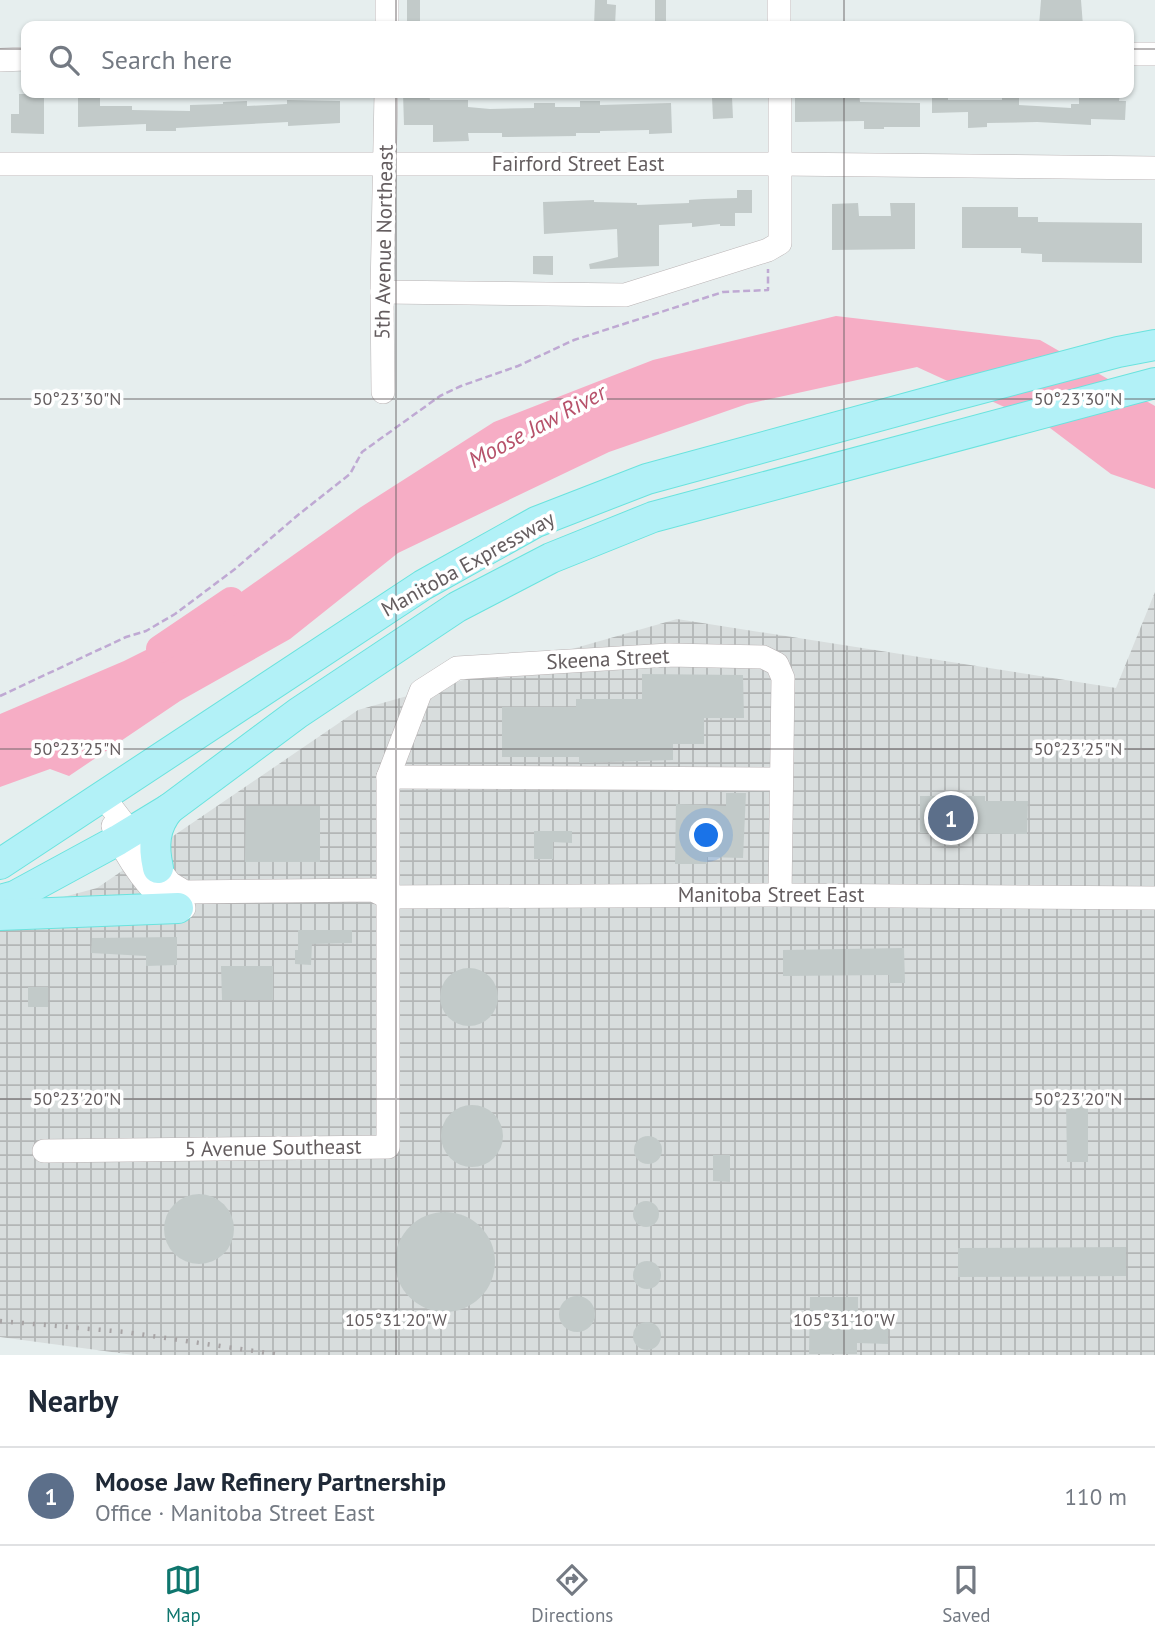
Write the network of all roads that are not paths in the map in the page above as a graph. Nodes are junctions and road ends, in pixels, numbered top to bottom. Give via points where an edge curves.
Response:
1 (387, 0) edge
2 (779, 0) edge
3 (387, 21) edge
4 (779, 21) edge
5 (1134, 54) edge
6 (1155, 54) edge
7 (0, 60) edge
8 (21, 60) edge
9 (386, 98) edge
10 (780, 98) edge
11 (1155, 155) edge
12 (384, 163) junction
13 (780, 163) junction
14 (0, 164) edge
15 (1155, 168) edge
16 (382, 292) junction
17 (1155, 345) edge
18 (1155, 383) edge
19 (383, 392) dead end
20 (388, 777) junction
21 (780, 779) junction
22 (102, 795) junction
23 (169, 808) junction
24 (125, 836) junction
25 (0, 864) edge
26 (158, 869) junction
27 (780, 895) junction
28 (1155, 898) edge
29 (0, 900) edge
30 (387, 902) junction
31 (178, 908) junction
32 (0, 915) edge
33 (44, 1151) dead end

1 - 3 street
2 - 4 street
5 - 6 street
7 - 8 street
9 - 12 street, 5th Avenue Northeast
10 - 13 street
11 - 15 street
12 - 13 street, Fairford Street East
12 - 14 street, Fairford Street East
12 - 16 street, 5th Avenue Northeast
13 - 15 street, Fairford Street East
13 - 16 street via 774,246 625,295
16 - 19 street, 5th Avenue Northeast
17 - 22 main road, Manitoba Expressway via 647,479 536,522 423,585
18 - 23 main road, Manitoba Expressway via 653,517 551,558 457,607 298,713
20 - 21 street
20 - 21 street, Skeena Street via 421,691 457,668 669,655 763,657 777,664 783,678
20 - 30 street
21 - 27 street, Skeena Street
22 - 24 street, Manitoba Street East
22 - 25 main road, Manitoba Expressway
23 - 24 main road, Manitoba Expressway
23 - 26 main road via 156,833
24 - 26 street, Manitoba Street East
24 - 29 main road, Manitoba Expressway
24 - 31 street, Manitoba Street East via 150,887
26 - 30 street, Manitoba Street East via 186,892 373,890
27 - 28 street, Manitoba Street East
27 - 30 street, Manitoba Street East
30 - 31 street, Manitoba Street East via 373,906
30 - 33 street, 5 Avenue Southeast via 388,1147
31 - 32 main road

